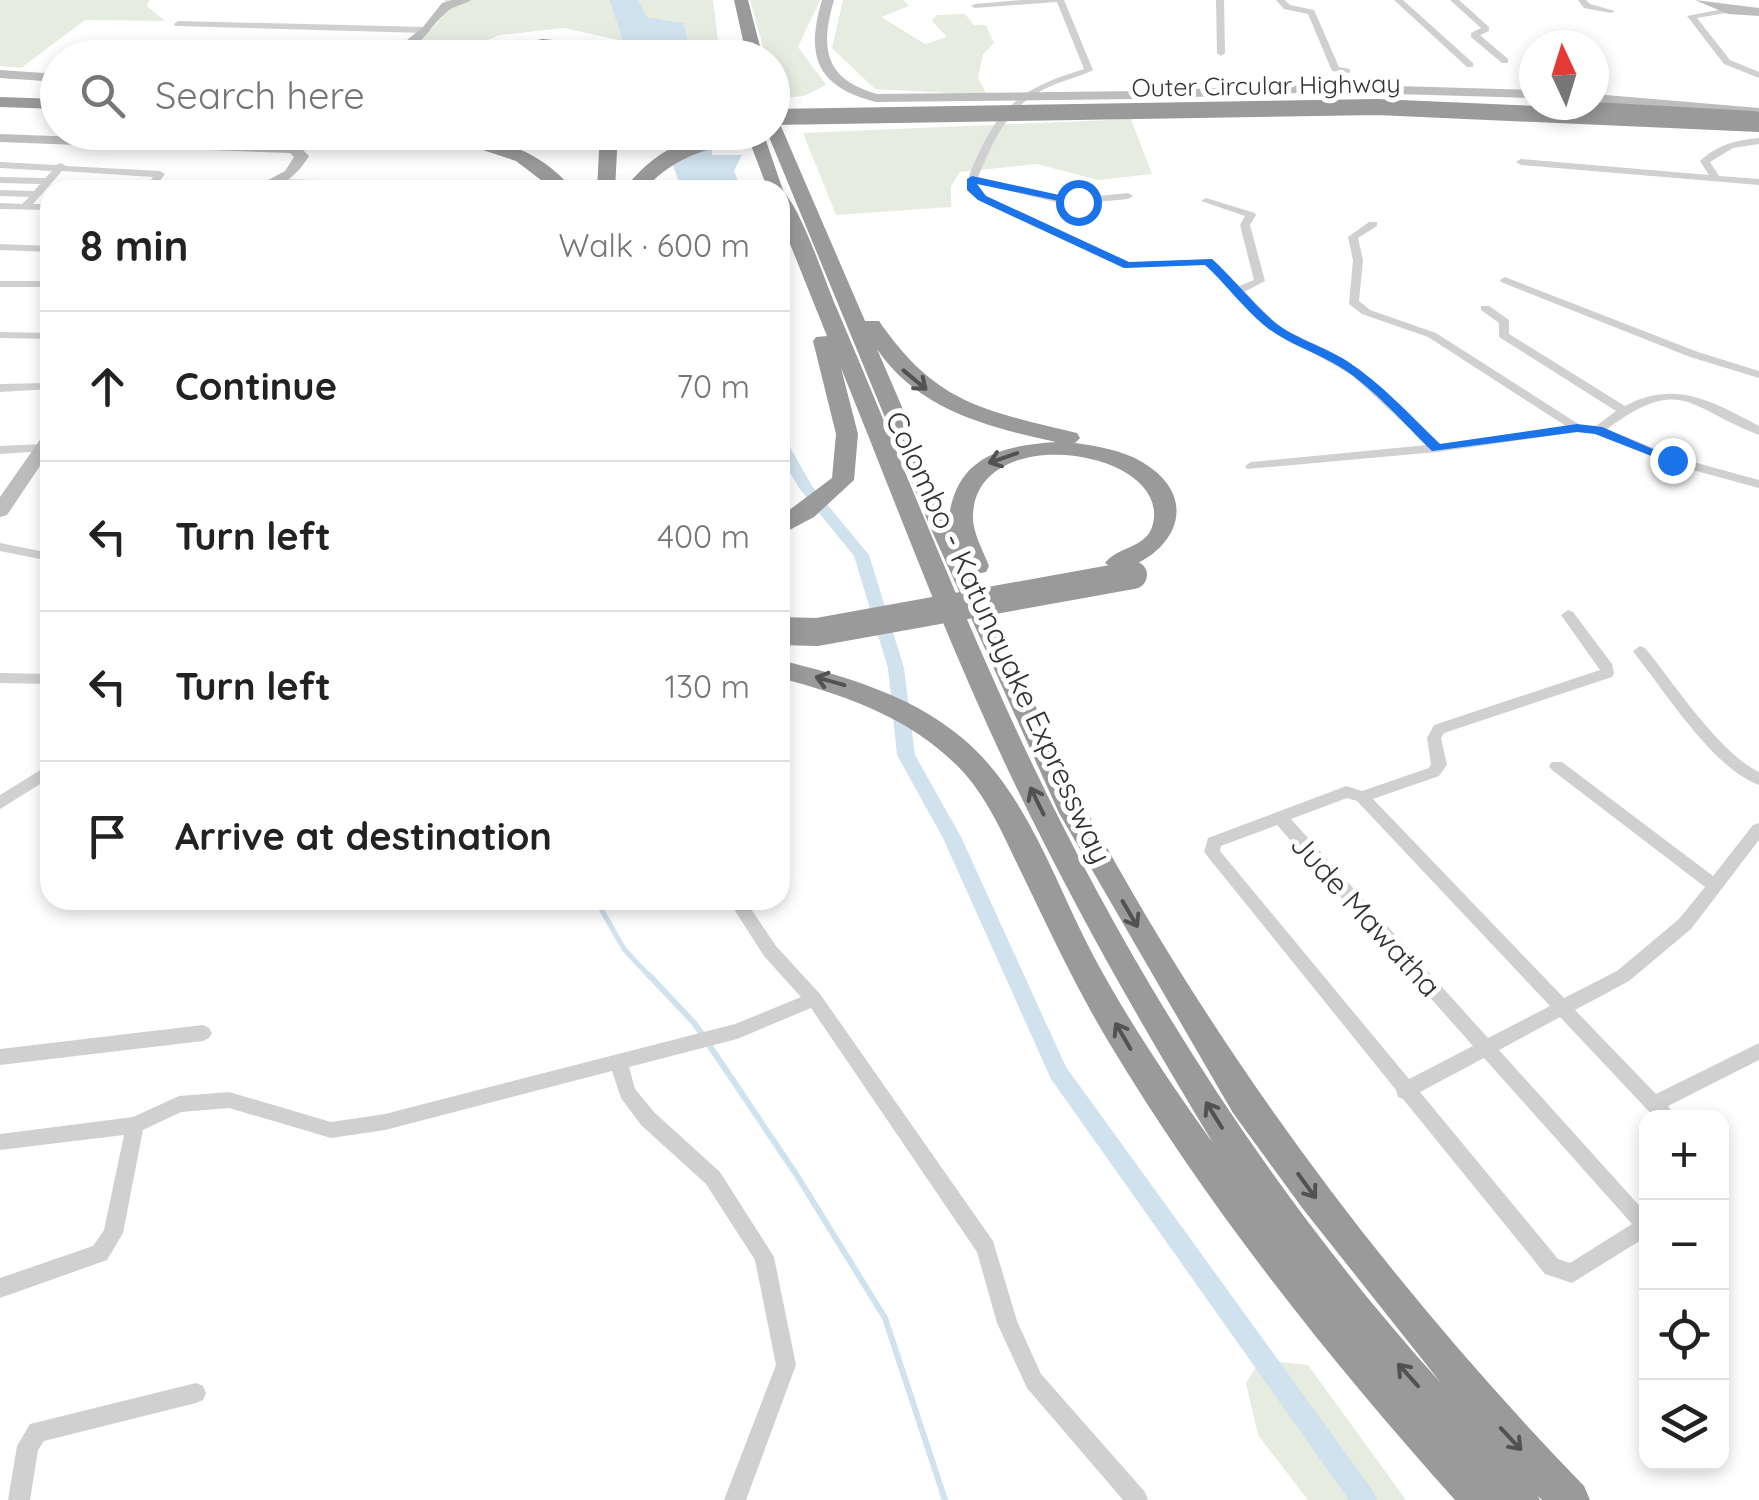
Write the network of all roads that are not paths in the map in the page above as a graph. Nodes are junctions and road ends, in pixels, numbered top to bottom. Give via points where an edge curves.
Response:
1 (465, 0) edge
2 (725, 0) edge
3 (742, 0) edge
4 (828, 0) edge
5 (1057, 0) edge
6 (1220, 0) edge
7 (1280, 0) edge
8 (1398, 0) edge
9 (1454, 0) edge
10 (1582, 0) edge
11 (1701, 0) edge
12 (443, 3) edge
13 (976, 6) dead end
14 (1611, 10) dead end
15 (1728, 10) junction
16 (1759, 12) edge
17 (178, 24) dead end
18 (729, 27) dead end
19 (427, 30) junction
20 (414, 40) edge
21 (751, 40) edge
22 (1221, 52) dead end
23 (1505, 61) dead end
24 (1470, 65) dead end
25 (1346, 71) dead end
26 (0, 74) edge
27 (1759, 75) edge
28 (40, 77) edge
29 (1519, 94) edge
30 (1022, 97) junction
31 (1609, 100) edge
32 (1519, 104) edge
33 (790, 108) edge
34 (0, 109) edge
35 (1609, 109) edge
36 (40, 110) edge
37 (1759, 118) edge
38 (790, 123) edge
39 (0, 138) edge
40 (40, 139) edge
41 (1759, 140) edge
42 (295, 150) edge
43 (504, 150) edge
44 (596, 150) edge
45 (608, 150) edge
46 (681, 150) edge
47 (762, 150) edge
48 (778, 150) edge
49 (1521, 162) dead end
50 (0, 165) edge
51 (62, 166) junction
52 (1716, 178) junction
53 (972, 179) junction
54 (0, 180) edge
55 (47, 180) edge
56 (156, 180) edge
57 (280, 180) edge
58 (554, 180) edge
59 (595, 180) edge
60 (607, 180) edge
61 (642, 180) edge
62 (773, 180) edge
63 (786, 180) edge
64 (40, 181) edge
65 (1759, 182) edge
66 (40, 188) edge
67 (0, 193) edge
68 (35, 194) junction
69 (1128, 196) dead end
70 (1206, 202) dead end
71 (0, 206) edge
72 (25, 206) junction
73 (40, 207) edge
74 (794, 215) edge
75 (1373, 224) dead end
76 (0, 247) edge
77 (40, 249) edge
78 (1505, 280) dead end
79 (0, 284) edge
80 (40, 284) edge
81 (1240, 290) junction
82 (1485, 308) dead end
83 (0, 335) edge
84 (40, 336) edge
85 (1759, 375) edge
86 (40, 386) edge
87 (0, 388) edge
88 (1622, 410) junction
89 (1577, 428) junction
90 (1598, 430) junction
91 (1759, 431) edge
92 (40, 444) edge
93 (1437, 448) junction
94 (0, 450) edge
95 (40, 452) edge
96 (1251, 466) dead end
97 (1759, 484) edge
98 (0, 511) edge
99 (790, 521) edge
100 (0, 547) edge
101 (40, 555) edge
102 (1125, 569) junction
103 (1568, 614) dead end
104 (790, 620) edge
105 (790, 631) edge
106 (1640, 651) dead end
107 (790, 671) edge
108 (0, 678) edge
109 (40, 678) edge
110 (1557, 766) dead end
111 (40, 777) edge
112 (1759, 779) edge
113 (1362, 797) junction
114 (0, 803) edge
115 (1073, 814) junction
116 (1280, 818) junction
117 (1759, 828) edge
118 (1715, 886) junction
119 (743, 910) edge
120 (814, 999) junction
121 (1559, 1007) junction
122 (203, 1032) dead end
123 (1484, 1048) junction
124 (1759, 1051) edge
125 (0, 1057) edge
126 (619, 1062) junction
127 (1404, 1091) junction
128 (1659, 1110) edge
129 (1662, 1110) edge
130 (135, 1125) junction
131 (0, 1142) edge
132 (1639, 1218) edge
133 (1639, 1230) edge
134 (0, 1288) edge
135 (196, 1393) dead end
136 (19, 1500) edge
137 (735, 1500) edge
138 (1136, 1500) edge
139 (1482, 1500) edge
140 (1520, 1500) edge
141 (1570, 1500) edge

1 - 12 street
2 - 18 highway
3 - 21 highway
4 - 30 street via 819,48 838,84 856,94
5 - 13 street
5 - 30 street via 1089,70
6 - 22 street
7 - 25 street via 1310,12 1335,69
8 - 24 street
9 - 23 street via 1486,29 1474,35
10 - 14 street
11 - 15 street
12 - 19 street
15 - 16 street
15 - 27 street via 1691,16 1727,62
17 - 19 street
19 - 20 street
26 - 28 street
29 - 30 street via 1325,88
30 - 53 street via 994,125
31 - 37 street
32 - 33 highway, Outer Circular Highway, bridge via 1208,100
34 - 36 highway
35 - 37 highway, bridge
37 - 38 highway, Outer Circular Highway, bridge via 1377,107
39 - 40 street
41 - 52 street via 1728,144 1708,156
42 - 57 street via 300,160
43 - 58 highway
44 - 59 highway
45 - 60 highway
46 - 61 highway, bridge via 658,161
47 - 62 highway
48 - 63 highway, Colombo - Katunayake Expressway
49 - 52 street
50 - 51 street
51 - 55 street
51 - 56 street via 160,174
52 - 65 street
53 - 69 street via 1067,202
53 - 81 street via 972,190 982,198 1128,266 1208,261
54 - 64 street
66 - 68 street
67 - 68 street
68 - 72 street
70 - 81 street via 1251,215 1244,224 1260,281
71 - 72 street
72 - 73 street
74 - 99 highway via 847,434 842,480
74 -> 102 highway via 918,385 981,416 1108,446 1153,466 1170,482 1180,530 1161,560
74 - 115 highway, Colombo - Katunayake Expressway
140 -> 74 highway, Colombo - Katunayake Expressway via 1378,1341 1225,1132 1144,1002 979,678
75 - 89 street via 1353,238 1353,302 1432,334
76 - 77 street
78 - 85 street via 1665,347
79 - 80 street
81 - 93 street via 1290,339 1363,378
82 - 88 street via 1505,322 1503,335
83 - 84 street
86 - 87 street
88 - 90 street
88 - 91 street via 1639,400 1680,395
89 - 90 street
89 - 93 street
90 - 97 street
92 - 94 street
93 - 96 street
95 - 98 street
100 - 101 street
102 - 104 highway
102 - 105 highway, bridge via 816,632
102 -> 115 highway via 1166,527 1166,500 1142,470 1101,454 1044,448 1001,455 979,468 966,490 966,537
103 - 113 street, Jude Mawatha via 1607,674 1439,729 1434,772
106 - 112 street via 1727,757
139 -> 107 highway via 1399,1410 1219,1182 1130,1048 1002,806 974,766 918,718 879,698
108 - 109 street
110 - 118 street
111 - 114 street
113 - 116 street, Jude Mawatha via 1346,792
113 - 121 street
115 -> 141 highway, Colombo - Katunayake Expressway via 1245,1102 1419,1328
116 - 123 street, Jude Mawatha
116 - 127 street via 1214,842 1212,852
117 - 118 street
118 - 121 street via 1685,924 1623,976
119 - 120 street
120 - 126 street via 737,1032
120 - 138 street via 986,1248 1006,1322 1034,1381
121 - 123 street
121 - 128 street
122 - 125 street
123 - 127 street
123 - 132 street, Jude Mawatha
124 - 129 street
126 - 130 street via 331,1130 229,1100 179,1104
126 - 137 street via 637,1106 713,1178 764,1257 786,1365
127 - 133 street via 1552,1267 1572,1273
130 - 131 street
130 - 134 street via 114,1233 100,1253
135 - 136 street via 38,1432 28,1446

